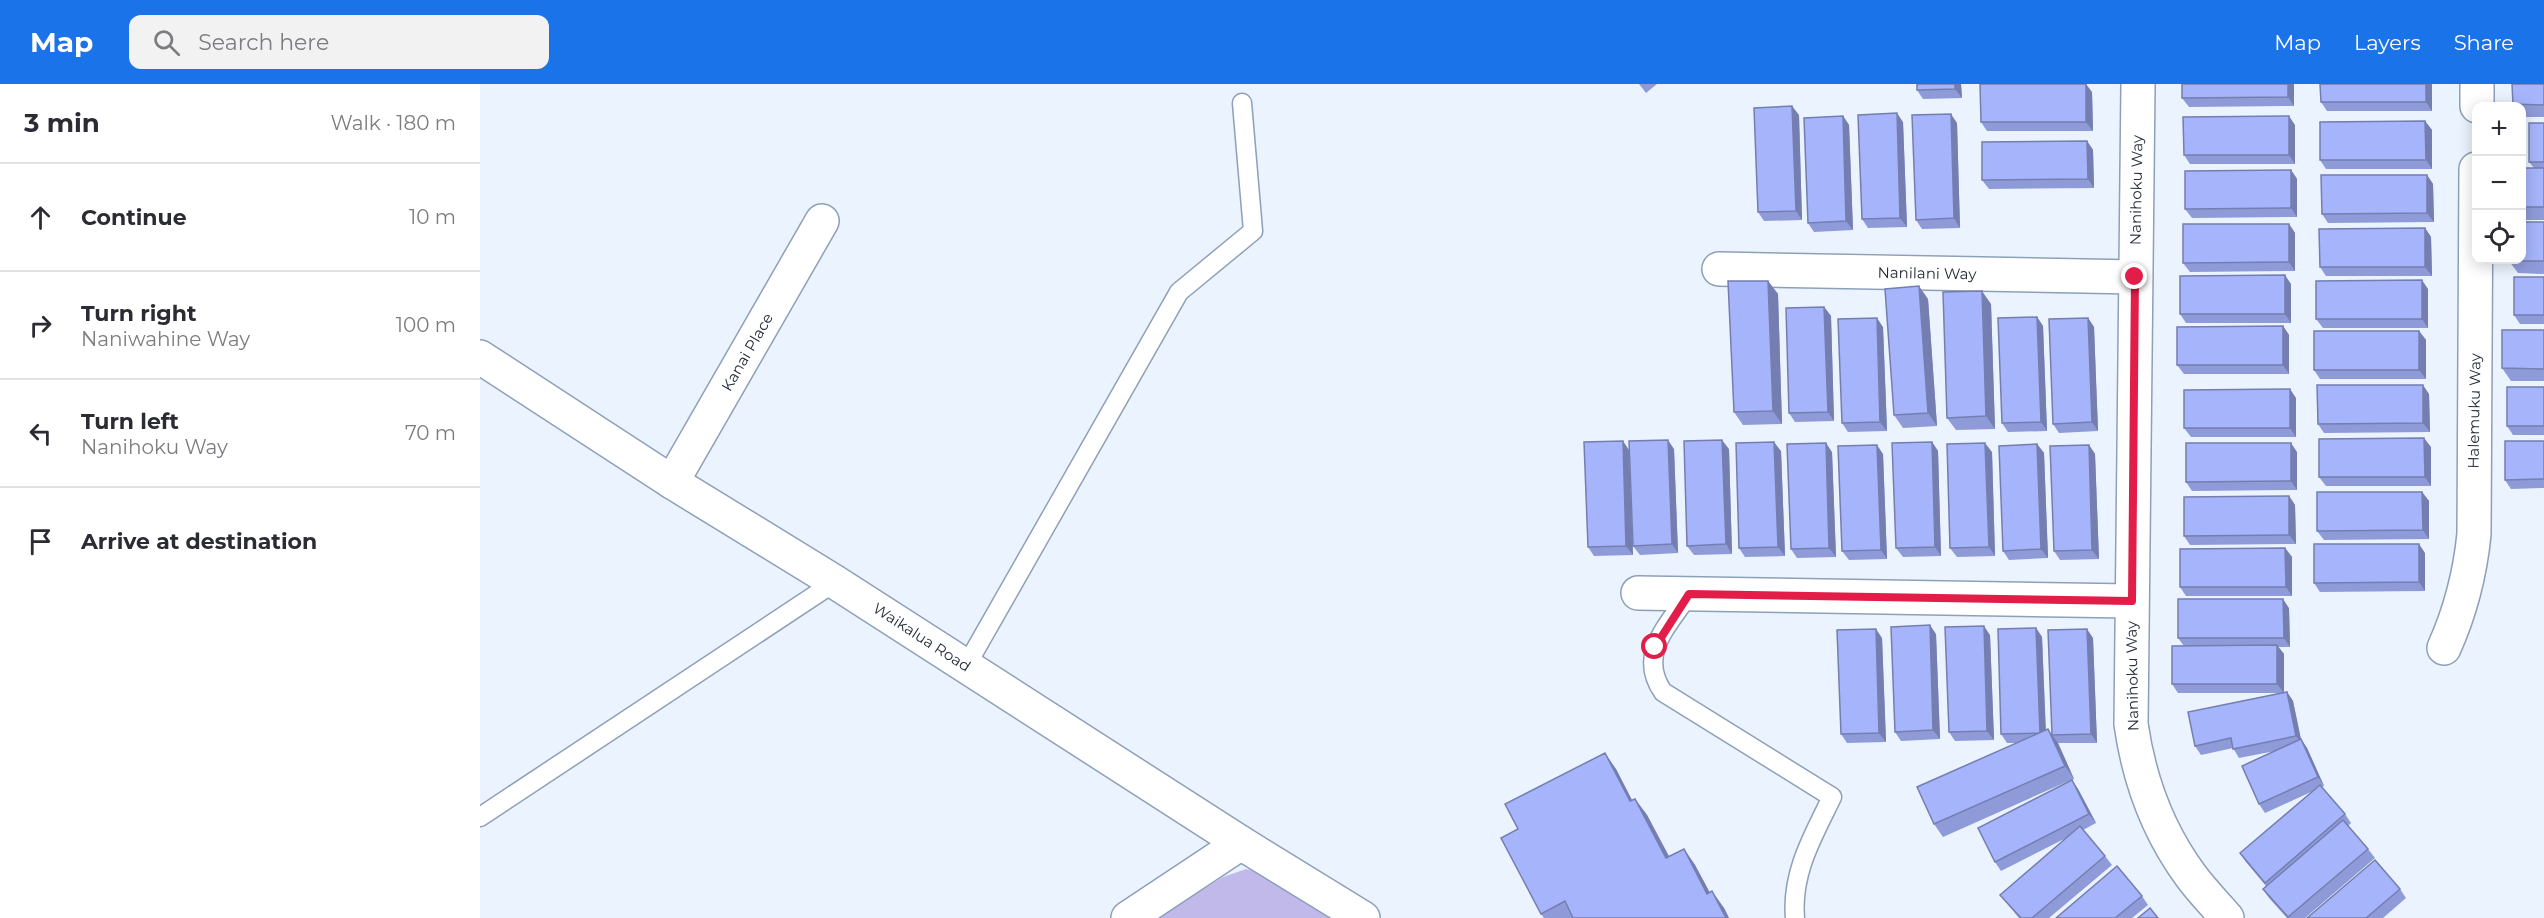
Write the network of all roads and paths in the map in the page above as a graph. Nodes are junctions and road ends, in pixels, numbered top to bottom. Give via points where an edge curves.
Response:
1 (2138, 84) edge
2 (2477, 84) edge
3 (2477, 102) edge
4 (1242, 103) dead end
5 (2476, 210) edge
6 (822, 221) dead end
7 (1719, 270) dead end
8 (2135, 277) junction
9 (480, 357) edge
10 (672, 482) junction
11 (835, 582) junction
12 (1638, 594) dead end
13 (1689, 594) junction
14 (2132, 601) junction
15 (2444, 648) dead end
16 (966, 666) junction
17 (480, 817) edge
18 (1241, 843) junction
19 (1128, 918) edge
20 (1363, 918) edge
21 (1795, 918) edge
22 (2227, 918) edge

1 - 8 street, Nanihoku Way
2 - 3 street
4 - 16 lane via 1253,231 1179,292
5 - 15 street, Halemuku Way via 2474,534 2464,596
6 - 10 street, Kanai Place
7 - 8 street, Nanilani Way
8 - 14 street, Nanihoku Way
9 - 10 street, Waikalua Road
10 - 11 street, Waikalua Road
11 - 16 street, Waikalua Road
11 - 17 lane
12 - 13 street
13 - 14 street
13 - 21 lane via 1652,658 1656,681 1663,692 1832,797 1796,878
14 - 22 street, Nanihoku Way via 2132,724 2145,789 2173,850
16 - 18 street, Waikalua Road
18 - 19 street
18 - 20 street, Waikalua Road

